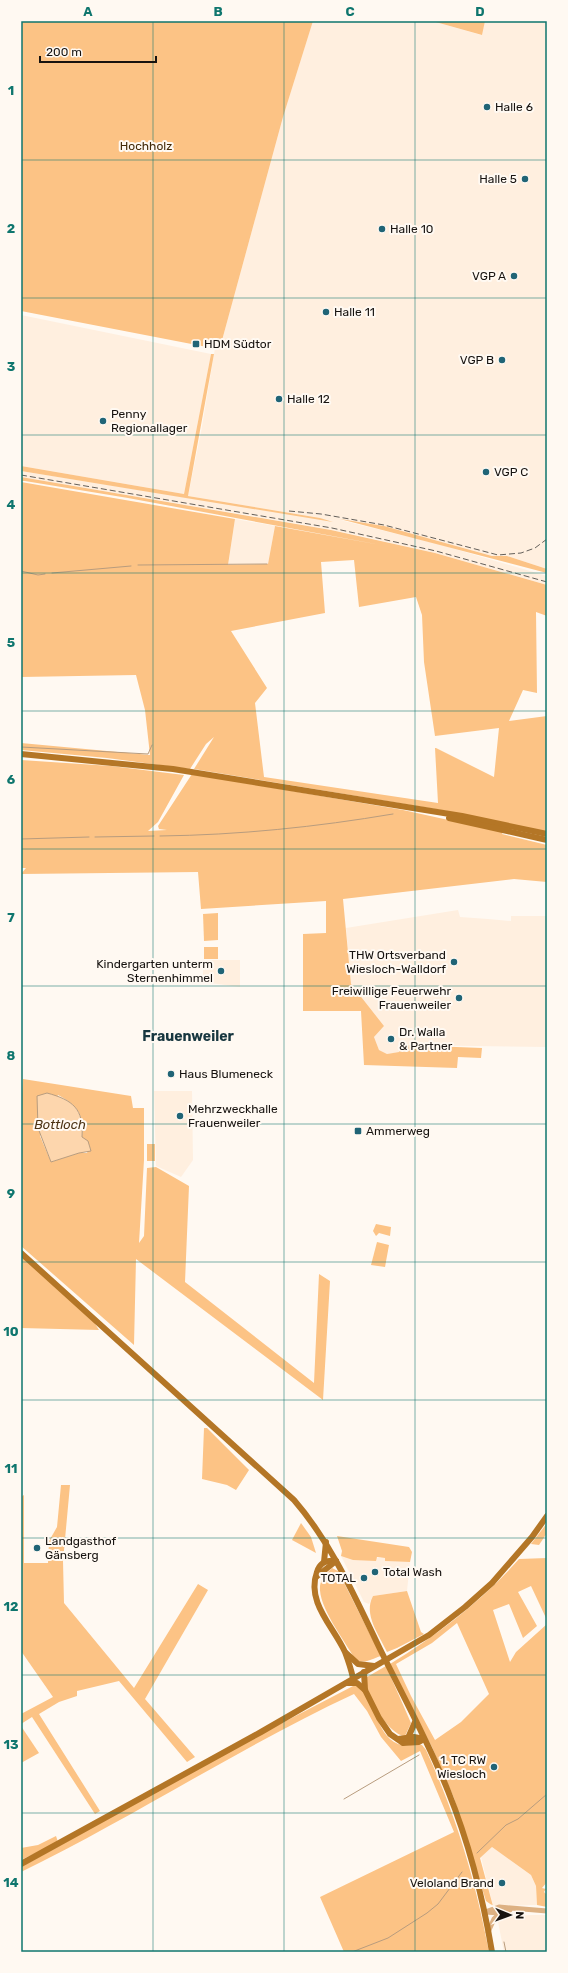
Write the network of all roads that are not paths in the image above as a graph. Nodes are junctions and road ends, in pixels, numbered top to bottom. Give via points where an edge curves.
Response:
1 (21, 754) edge
2 (336, 795) junction
3 (547, 834) edge
4 (547, 840) edge
5 (21, 1253) edge
6 (547, 1516) edge
7 (326, 1542) junction
8 (336, 1561) junction
9 (324, 1562) junction
10 (315, 1578) junction
11 (344, 1651) junction
12 (376, 1665) junction
13 (364, 1672) junction
14 (353, 1678) junction
15 (345, 1684) junction
16 (365, 1690) junction
17 (416, 1722) junction
18 (408, 1738) junction
19 (398, 1739) junction
20 (424, 1739) junction
21 (21, 1863) edge
22 (511, 1909) junction
23 (547, 1911) edge
24 (485, 1912) junction
25 (500, 1913) junction
26 (488, 1932) junction
27 (492, 1952) edge

1 - 2 main road via 173,769
2 - 3 main road via 462,816
2 - 4 main road
5 - 7 main road via 294,1500
6 - 12 main road via 492,1583 465,1607 429,1635
7 - 8 main road
7 - 9 main road
8 - 9 main road
8 - 10 main road
8 - 17 main road
9 - 10 main road
10 - 11 main road via 314,1591 319,1607
11 - 12 main road via 358,1664
11 - 14 main road
12 - 13 main road
13 - 14 main road
13 - 16 main road
14 - 15 main road
15 - 16 main road via 356,1683
15 - 21 main road
16 - 19 main road via 386,1730
17 - 18 main road
17 - 20 main road
18 - 19 main road
18 - 20 main road
19 - 20 main road via 403,1743 419,1742
20 - 24 main road via 456,1813
22 - 23 street
22 - 24 street via 499,1907
22 - 25 street
24 - 25 street
24 - 26 main road
25 - 26 street
26 - 27 main road

